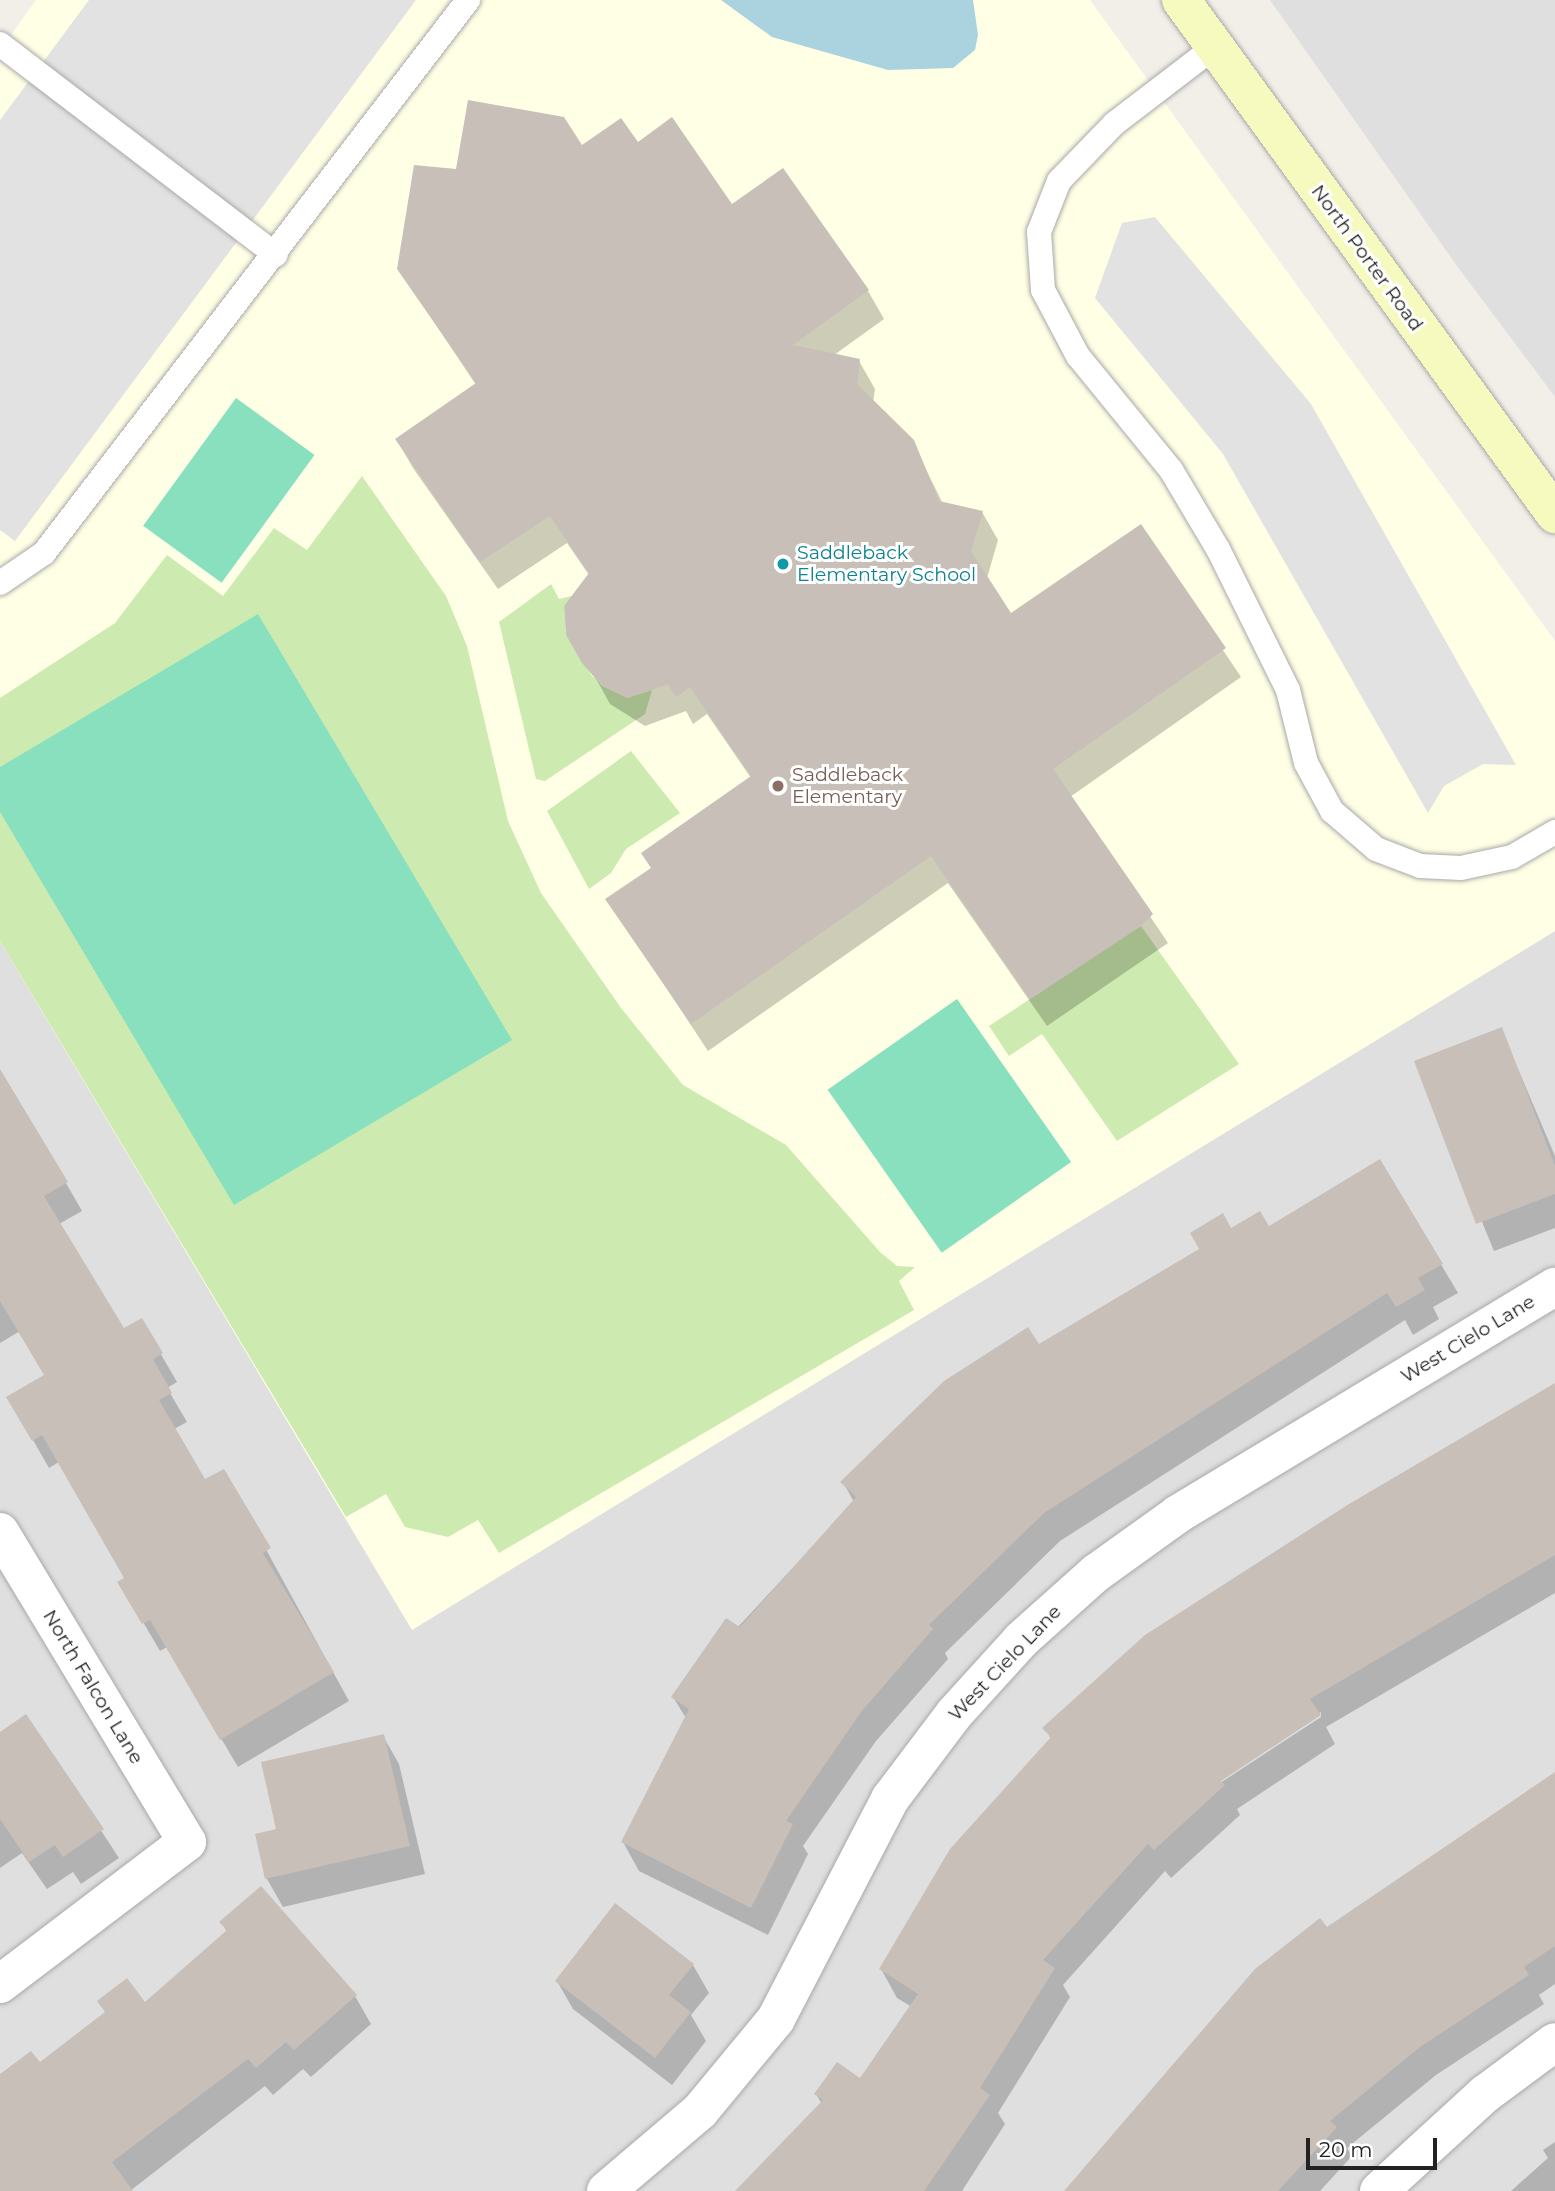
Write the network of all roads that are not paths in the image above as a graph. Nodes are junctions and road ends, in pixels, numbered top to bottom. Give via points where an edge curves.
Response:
1 (468, 0) edge
2 (1181, 0) edge
3 (0, 44) edge
4 (1213, 48) junction
5 (276, 255) junction
6 (1555, 514) edge
7 (0, 583) edge
8 (1555, 832) edge
9 (1555, 1287) edge
10 (0, 1532) edge
11 (0, 1984) edge
12 (1555, 2042) edge
13 (606, 2191) edge
14 (1379, 2191) edge

1 - 5 lane
2 - 4 street, North Porter Road
3 - 5 lane
4 - 6 street, North Porter Road
4 - 8 lane via 1114,124 1059,181 1039,232 1043,290 1079,356 1171,470 1218,549 1288,690 1306,764 1332,811 1376,849 1420,866 1461,868 1512,857
5 - 7 lane via 44,553
9 - 13 street, West Cielo Lane via 1178,1514 1096,1573 1021,1640 954,1714 890,1799 776,2019 700,2111
10 - 11 street, North Falcon Lane via 187,1842
12 - 14 street via 1485,2094

